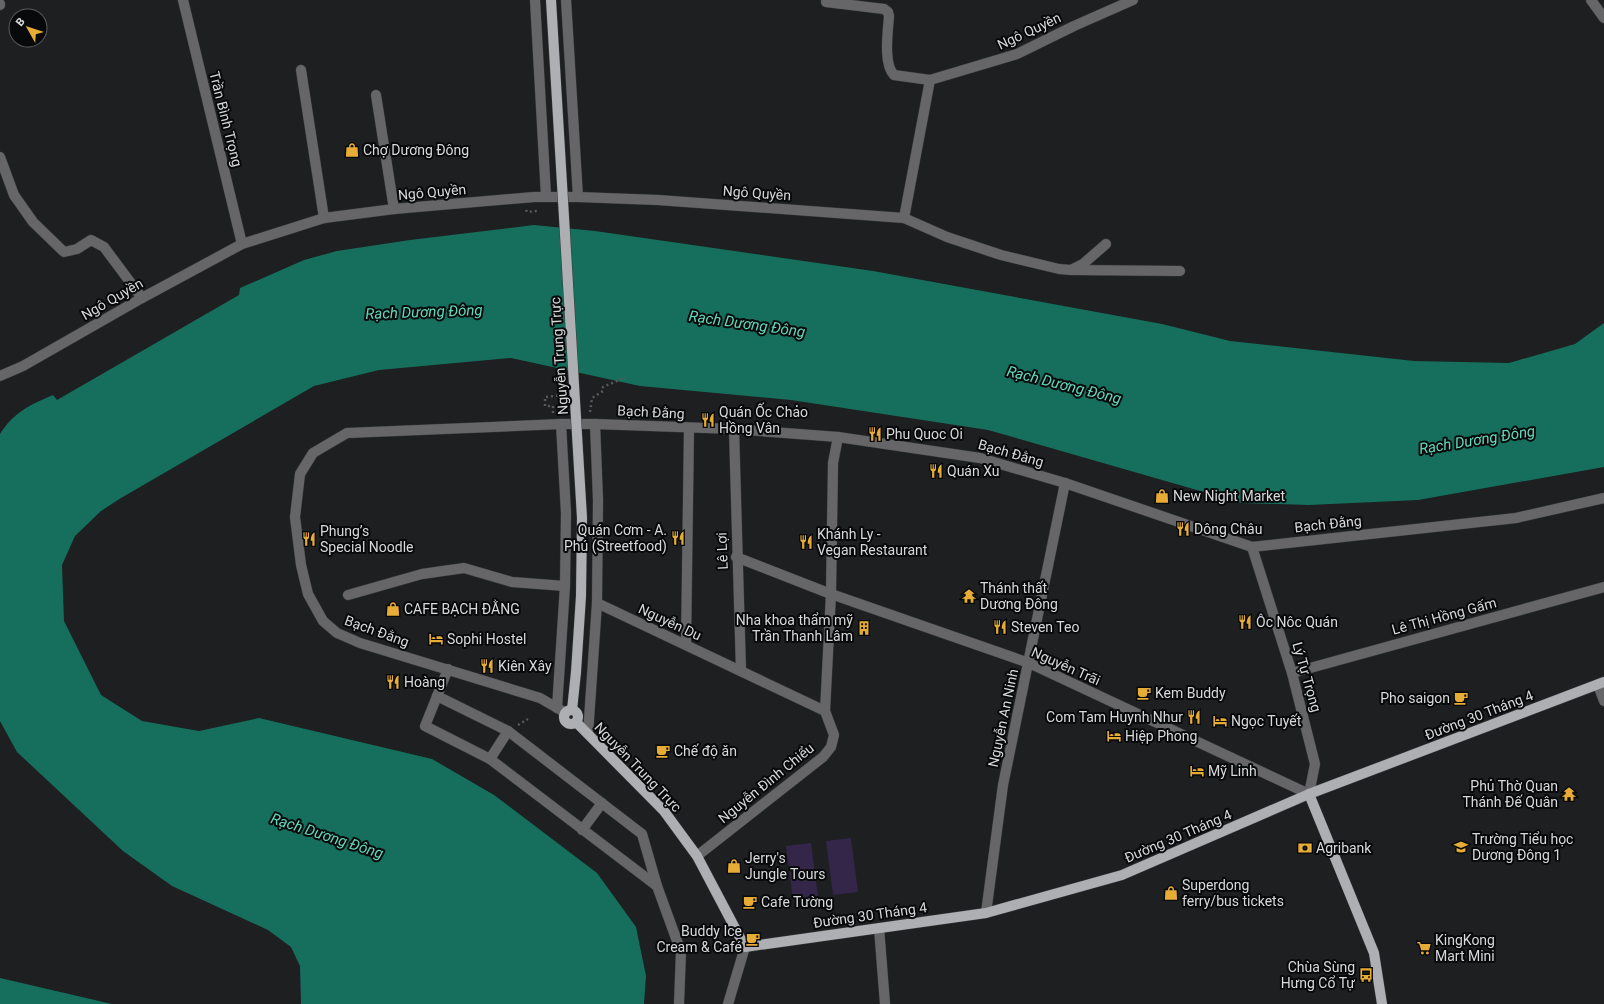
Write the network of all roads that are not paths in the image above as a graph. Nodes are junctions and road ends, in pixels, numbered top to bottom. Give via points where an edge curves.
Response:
1 (183, 0) edge
2 (534, 0) edge
3 (550, 0) edge
4 (566, 0) edge
5 (1133, 0) edge
6 (1591, 0) edge
7 (826, 2) dead end
8 (1604, 18) edge
9 (302, 70) dead end
10 (930, 80) junction
11 (376, 95) dead end
12 (0, 157) edge
13 (546, 196) junction
14 (578, 196) junction
15 (394, 209) junction
16 (324, 218) junction
17 (904, 218) junction
18 (242, 244) junction
19 (1106, 244) dead end
20 (1071, 270) junction
21 (1180, 271) dead end
22 (142, 298) junction
23 (0, 376) edge
24 (561, 424) junction
25 (592, 424) junction
26 (689, 428) junction
27 (734, 429) junction
28 (838, 437) junction
29 (1064, 483) junction
30 (1604, 498) edge
31 (1252, 547) junction
32 (736, 557) junction
33 (565, 586) junction
34 (1604, 587) edge
35 (831, 594) junction
36 (348, 595) dead end
37 (597, 603) junction
38 (686, 645) junction
39 (1029, 663) junction
40 (448, 669) junction
41 (741, 671) junction
42 (1292, 672) junction
43 (1601, 683) edge
44 (437, 696) junction
45 (1604, 701) edge
46 (565, 710) junction
47 (825, 711) junction
48 (508, 731) junction
49 (588, 734) junction
50 (490, 759) junction
51 (1309, 794) junction
52 (602, 803) junction
53 (582, 830) junction
54 (697, 856) junction
55 (657, 886) junction
56 (986, 913) junction
57 (879, 928) junction
58 (745, 947) junction
59 (679, 1004) edge
60 (728, 1004) edge
61 (885, 1004) edge
62 (1382, 1004) edge

1 - 18 street, Trần Bình Trọng
2 - 13 street
3 - 46 main road, Nguyễn Trung Trực, bridge via 582,518 581,596 576,672
4 - 14 street
5 - 10 street, Ngô Quyền via 1017,54
6 - 8 street
7 - 10 street via 884,8 889,16 887,50 890,72 894,75
9 - 16 street
10 - 17 street
11 - 15 street
12 - 22 street via 14,195 44,233 64,252 77,249 91,240 104,247
13 - 14 street, Ngô Quyền
13 - 15 street, Ngô Quyền
14 - 17 street, Ngô Quyền
15 - 16 street, Ngô Quyền
16 - 18 street, Ngô Quyền
17 - 20 street, Ngô Quyền via 947,237 1001,255
18 - 22 street, Ngô Quyền
19 - 20 street via 1083,264
20 - 21 street, Ngô Quyền
22 - 23 street, Ngô Quyền via 23,366
24 - 25 street, Bạch Đằng
24 - 33 street via 566,514
24 - 40 street, Bạch Đằng via 347,433 313,453 300,474 295,517 301,565 308,594 324,621 337,633 360,643
25 - 26 street, Bạch Đằng
25 - 37 street via 598,500
26 - 27 street, Bạch Đằng
26 - 38 street
27 - 28 street, Bạch Đằng
27 - 32 street, Lê Lợi
28 - 29 street, Bạch Đằng via 980,458
28 - 35 street, Nguyễn Đình Chiểu via 833,463
29 - 31 street, Bạch Đằng
29 - 39 street, Nguyễn An Ninh
30 - 31 street, Bạch Đằng via 1516,518
31 - 42 street, Lý Tự Trọng
32 - 35 street, Nguyễn Trãi
32 - 41 street, Lê Lợi
33 - 36 street via 512,582 464,568 422,574
33 - 46 street
34 - 42 street, Lê Thị Hồng Gấm
35 - 39 street, Nguyễn Trãi
35 - 47 street, Nguyễn Đình Chiểu
37 - 38 street, Nguyễn Du
37 - 49 street
38 - 41 street, Nguyễn Du
39 - 51 street, Nguyễn Trãi
39 - 56 street, Nguyễn An Ninh via 1003,785
40 - 44 street
40 - 46 street, Bạch Đằng via 540,698
41 - 47 street, Nguyễn Du
42 - 51 street, Lý Tự Trọng via 1316,764
43 - 45 street
43 - 51 main road, Đường 30 Tháng 4
44 - 48 street
44 - 50 street via 425,726
46 - 49 main road, Nguyễn Trung Trực via 566,722 576,722
47 - 54 street, Nguyễn Đình Chiểu via 834,735 831,747 823,757
48 - 50 street
48 - 52 street
49 - 54 main road, Nguyễn Trung Trực via 664,811
50 - 53 street
51 - 56 main road, Đường 30 Tháng 4 via 1122,876
51 - 62 main road via 1374,953
52 - 53 street
52 - 55 street via 642,834
53 - 55 street
54 - 58 main road, Nguyễn Trung Trực
55 - 59 street via 681,952
56 - 57 main road, Đường 30 Tháng 4
57 - 58 main road, Đường 30 Tháng 4
57 - 61 street
58 - 60 street

